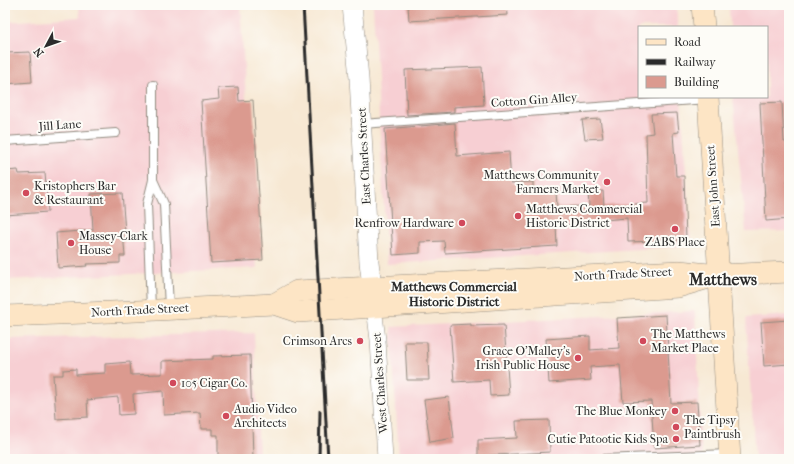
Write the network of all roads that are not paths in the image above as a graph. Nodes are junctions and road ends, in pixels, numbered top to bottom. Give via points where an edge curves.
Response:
1 (352, 5) edge
2 (702, 5) edge
3 (704, 26) edge
4 (153, 85) dead end
5 (708, 98) edge
6 (362, 124) junction
7 (116, 133) dead end
8 (5, 141) edge
9 (153, 180) junction
10 (789, 272) edge
11 (719, 275) junction
12 (373, 297) junction
13 (160, 309) junction
14 (5, 316) edge
15 (730, 457) edge
16 (385, 459) edge
17 (603, 459) edge
18 (614, 459) edge

1 - 6 street, East Charles Street
2 - 3 main road
4 - 9 lane
5 - 6 lane, Cotton Gin Alley
5 - 11 main road, East John Street
6 - 12 street, East Charles Street
7 - 8 lane, Jill Lane
9 - 13 lane via 147,204
9 - 13 lane via 164,204
10 - 11 main road, North Trade Street
11 - 12 main road, North Trade Street via 679,271
11 - 15 main road, East John Street
12 - 13 main road, North Trade Street via 297,291 274,304
12 - 16 street, West Charles Street
13 - 14 main road, North Trade Street
15 - 18 lane
17 - 18 lane

